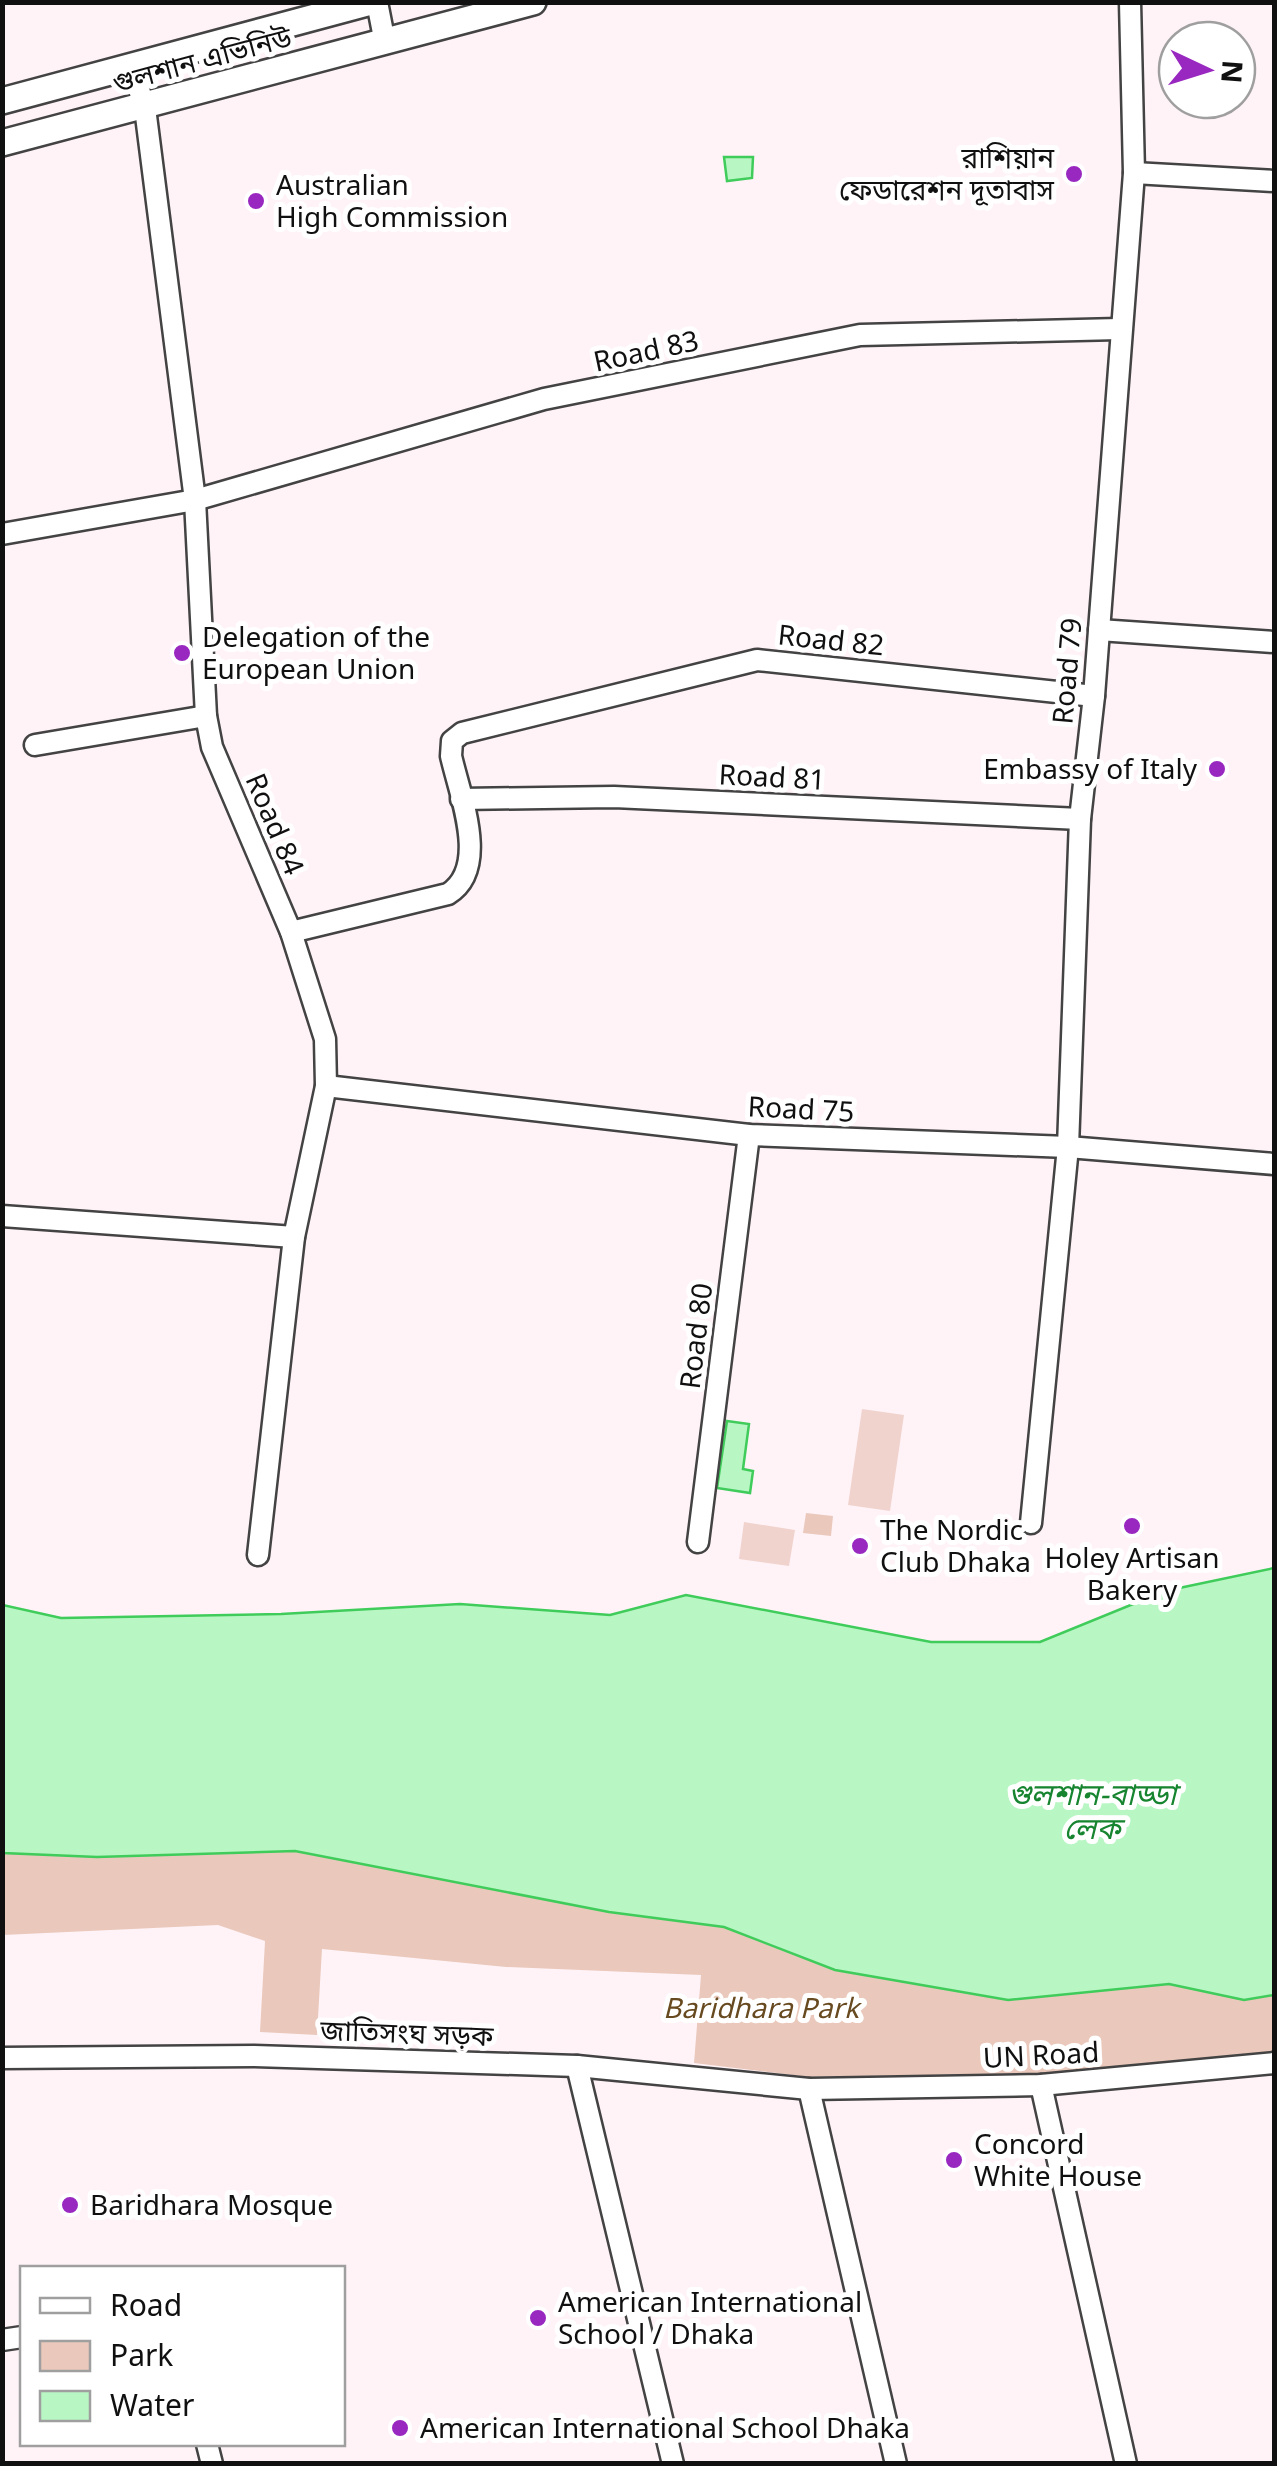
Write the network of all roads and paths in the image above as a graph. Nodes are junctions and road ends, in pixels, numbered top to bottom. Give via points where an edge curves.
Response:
1 (374, 2) edge
2 (533, 2) edge
3 (1130, 2) edge
4 (385, 42) junction
5 (131, 65) junction
6 (2, 101) edge
7 (144, 108) junction
8 (2, 143) edge
9 (1134, 173) junction
10 (1274, 181) edge
11 (1119, 329) junction
12 (196, 500) junction
13 (2, 534) edge
14 (1099, 630) junction
15 (1274, 642) edge
16 (1094, 696) junction
17 (206, 716) junction
18 (35, 744) dead end
19 (461, 799) junction
20 (1080, 819) junction
21 (291, 932) junction
22 (326, 1086) junction
23 (749, 1136) junction
24 (1068, 1147) junction
25 (1274, 1164) edge
26 (2, 1216) edge
27 (294, 1237) junction
28 (1031, 1523) dead end
29 (698, 1542) dead end
30 (258, 1555) dead end
31 (2, 2058) edge
32 (1274, 2064) edge
33 (577, 2066) junction
34 (1041, 2086) junction
35 (809, 2089) junction
36 (673, 2464) edge
37 (896, 2464) edge
38 (1126, 2464) edge

1 - 4 street
1 - 5 street, গুলশান এভিনিউ
2 - 4 street, গুলশান এভিনিউ
3 - 9 street, Road 79
4 - 7 street, গুলশান এভিনিউ
5 - 6 street, গুলশান এভিনিউ
5 - 7 street, Road 84
7 - 8 street, গুলশান এভিনিউ
7 - 12 street, Road 84
9 - 10 street
9 - 11 street, Road 79
11 - 12 street, Road 83 via 860,335 544,400
11 - 14 street, Road 79
12 - 13 street, Road 83
12 - 17 street, Road 84
14 - 15 street
14 - 16 street, Road 79
16 - 19 street, Road 82 via 756,660 462,733 452,741
16 - 20 street, Road 79
17 - 18 street
17 - 21 street, Road 84 via 212,747
19 - 20 street, Road 81 via 614,797
19 - 21 street via 472,864 465,884 448,894
20 - 24 street, Road 79
21 - 22 street, Road 84 via 325,1039
22 - 23 street, Road 75
22 - 27 street, Road 84
23 - 24 street, Road 75
23 - 29 street, Road 80
24 - 25 street, Road 75
24 - 28 street, Road 79
26 - 27 street
27 - 30 street, Road 84
31 - 33 street, জাতিসংঘ সড়ক via 254,2056
32 - 34 street, UN Road
33 - 35 street, জাতিসংঘ সড়ক
33 - 36 street
34 - 35 street, UN Road
34 - 38 street
35 - 37 street

